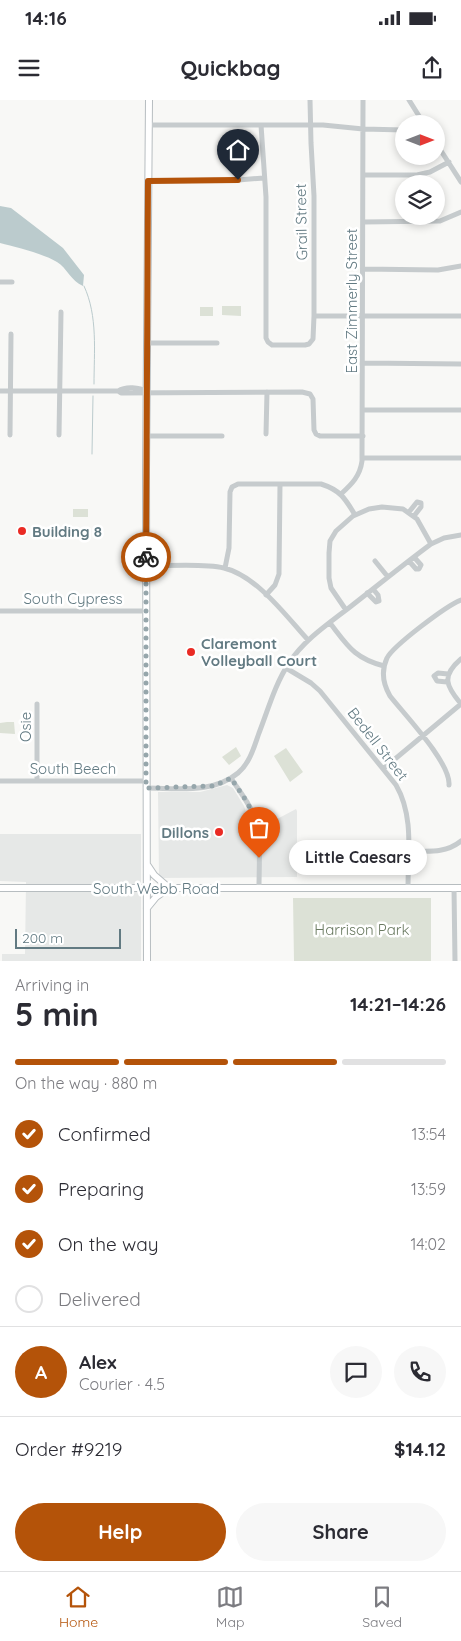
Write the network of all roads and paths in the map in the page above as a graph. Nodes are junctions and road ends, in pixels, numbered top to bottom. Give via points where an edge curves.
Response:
1 (149, 100) edge
2 (310, 100) edge
3 (363, 100) edge
4 (409, 100) edge
5 (417, 115) edge
6 (149, 124) junction
7 (261, 125) junction
8 (310, 125) junction
9 (363, 129) junction
10 (395, 130) edge
11 (445, 156) edge
12 (449, 162) junction
13 (364, 175) junction
14 (264, 178) junction
15 (148, 181) junction
16 (461, 182) edge
17 (461, 212) edge
18 (364, 222) junction
19 (461, 266) edge
20 (363, 269) junction
21 (0, 282) edge
22 (12, 282) dead end
23 (61, 312) dead end
24 (314, 316) junction
25 (363, 316) junction
26 (461, 316) edge
27 (11, 334) dead end
28 (147, 343) junction
29 (217, 343) dead end
30 (363, 363) junction
31 (461, 364) edge
32 (0, 391) edge
33 (10, 391) junction
34 (60, 391) junction
35 (147, 392) junction
36 (267, 392) junction
37 (363, 410) junction
38 (461, 410) edge
39 (266, 434) dead end
40 (10, 435) dead end
41 (59, 435) dead end
42 (147, 436) junction
43 (222, 436) dead end
44 (363, 436) junction
45 (362, 458) junction
46 (461, 458) edge
47 (280, 484) junction
48 (341, 494) junction
49 (409, 512) junction
50 (355, 515) junction
51 (414, 516) junction
52 (461, 535) edge
53 (431, 544) junction
54 (414, 557) junction
55 (375, 561) dead end
56 (409, 561) junction
57 (146, 566) junction
58 (225, 568) junction
59 (388, 577) junction
60 (373, 589) junction
61 (368, 593) junction
62 (266, 595) junction
63 (461, 600) edge
64 (346, 610) junction
65 (0, 611) edge
66 (146, 611) junction
67 (330, 623) junction
68 (308, 640) junction
69 (461, 659) edge
70 (384, 666) junction
71 (286, 668) junction
72 (448, 674) junction
73 (447, 682) junction
74 (37, 704) dead end
75 (461, 704) edge
76 (422, 736) junction
77 (383, 768) junction
78 (231, 778) junction
79 (0, 781) edge
80 (37, 781) junction
81 (146, 784) junction
82 (449, 785) dead end
83 (461, 842) edge
84 (409, 851) junction
85 (147, 865) junction
86 (0, 888) edge
87 (147, 888) junction
88 (169, 888) junction
89 (259, 888) junction
90 (408, 888) junction
91 (458, 888) edge
92 (147, 908) junction
93 (147, 961) edge
94 (455, 961) edge

1 - 6 main road
2 - 8 street, Grail Street
3 - 9 street, East Zimmerly Street
4 - 5 street
6 - 7 street
6 - 15 main road
7 - 8 street
7 - 14 street
8 - 9 street
8 - 24 street, Grail Street via 314,196
9 - 10 street
9 - 13 street, East Zimmerly Street
11 - 12 street
12 - 13 street via 417,175
12 - 16 street
13 - 18 street, East Zimmerly Street
14 - 15 street
14 - 24 street, Grail Street via 265,335 268,342 272,345 305,345 313,338
15 - 28 main road
17 - 18 street via 440,221
18 - 20 street, East Zimmerly Street
19 - 20 street via 438,270
20 - 25 street, East Zimmerly Street
21 - 22 street
23 - 34 street
24 - 25 street
25 - 26 street
25 - 30 street, East Zimmerly Street
27 - 33 street
28 - 29 street
28 - 35 main road
30 - 31 street
30 - 37 street, East Zimmerly Street
32 - 33 street
33 - 34 street
33 - 40 street
34 - 35 street
34 - 41 street
35 - 36 street
35 - 42 main road
36 - 39 street
36 - 44 street via 310,394 314,430 320,436
37 - 38 street
37 - 44 street, East Zimmerly Street
42 - 43 street
42 - 57 main road
44 - 45 street, East Zimmerly Street
45 - 46 street
45 - 48 street, East Zimmerly Street via 360,472
47 - 48 street via 321,484
47 - 58 street via 238,484 230,492 229,548
47 - 62 street via 279,574
48 - 50 street
49 - 50 street via 396,507 382,507
49 - 51 street
49 - 51 street via 417,502 421,502
50 - 64 street via 336,531 330,541 331,588
51 - 53 street
52 - 53 street
53 - 54 street
54 - 56 street
54 - 56 street via 421,565 419,569
55 - 59 street
56 - 59 street
57 - 58 street
57 - 66 main road
58 - 62 street via 250,581
59 - 60 street
60 - 61 street
60 - 61 street via 380,600 376,602
61 - 64 street
62 - 68 street
63 - 70 street via 448,606 394,649
64 - 67 street
65 - 66 street, South Cypress
66 - 81 main road
67 - 68 street
67 - 70 street via 354,653 366,661
68 - 71 street
69 - 72 street
70 - 76 street via 388,693
71 - 77 street, Bedell Street via 320,691
71 - 78 street via 252,753 242,769
72 - 73 street
72 - 73 street via 434,676 436,680
73 - 75 street
74 - 80 street, Osie
75 - 76 street
76 - 77 street
76 - 82 street via 440,759 449,776
77 - 84 street, Bedell Street via 404,802
78 - 81 street, South Beech via 214,786
78 - 89 street via 256,820
79 - 80 street, South Beech
80 - 81 street, South Beech
81 - 85 main road
83 - 84 street via 440,851
84 - 90 street, Bedell Street
85 - 87 main road
85 - 88 main road
86 - 87 main road, South Webb Road
87 - 88 main road, South Webb Road
87 - 92 main road
88 - 89 main road, South Webb Road
88 - 92 main road
89 - 90 main road, South Webb Road
90 - 91 main road, South Webb Road
91 - 94 street
92 - 93 main road

